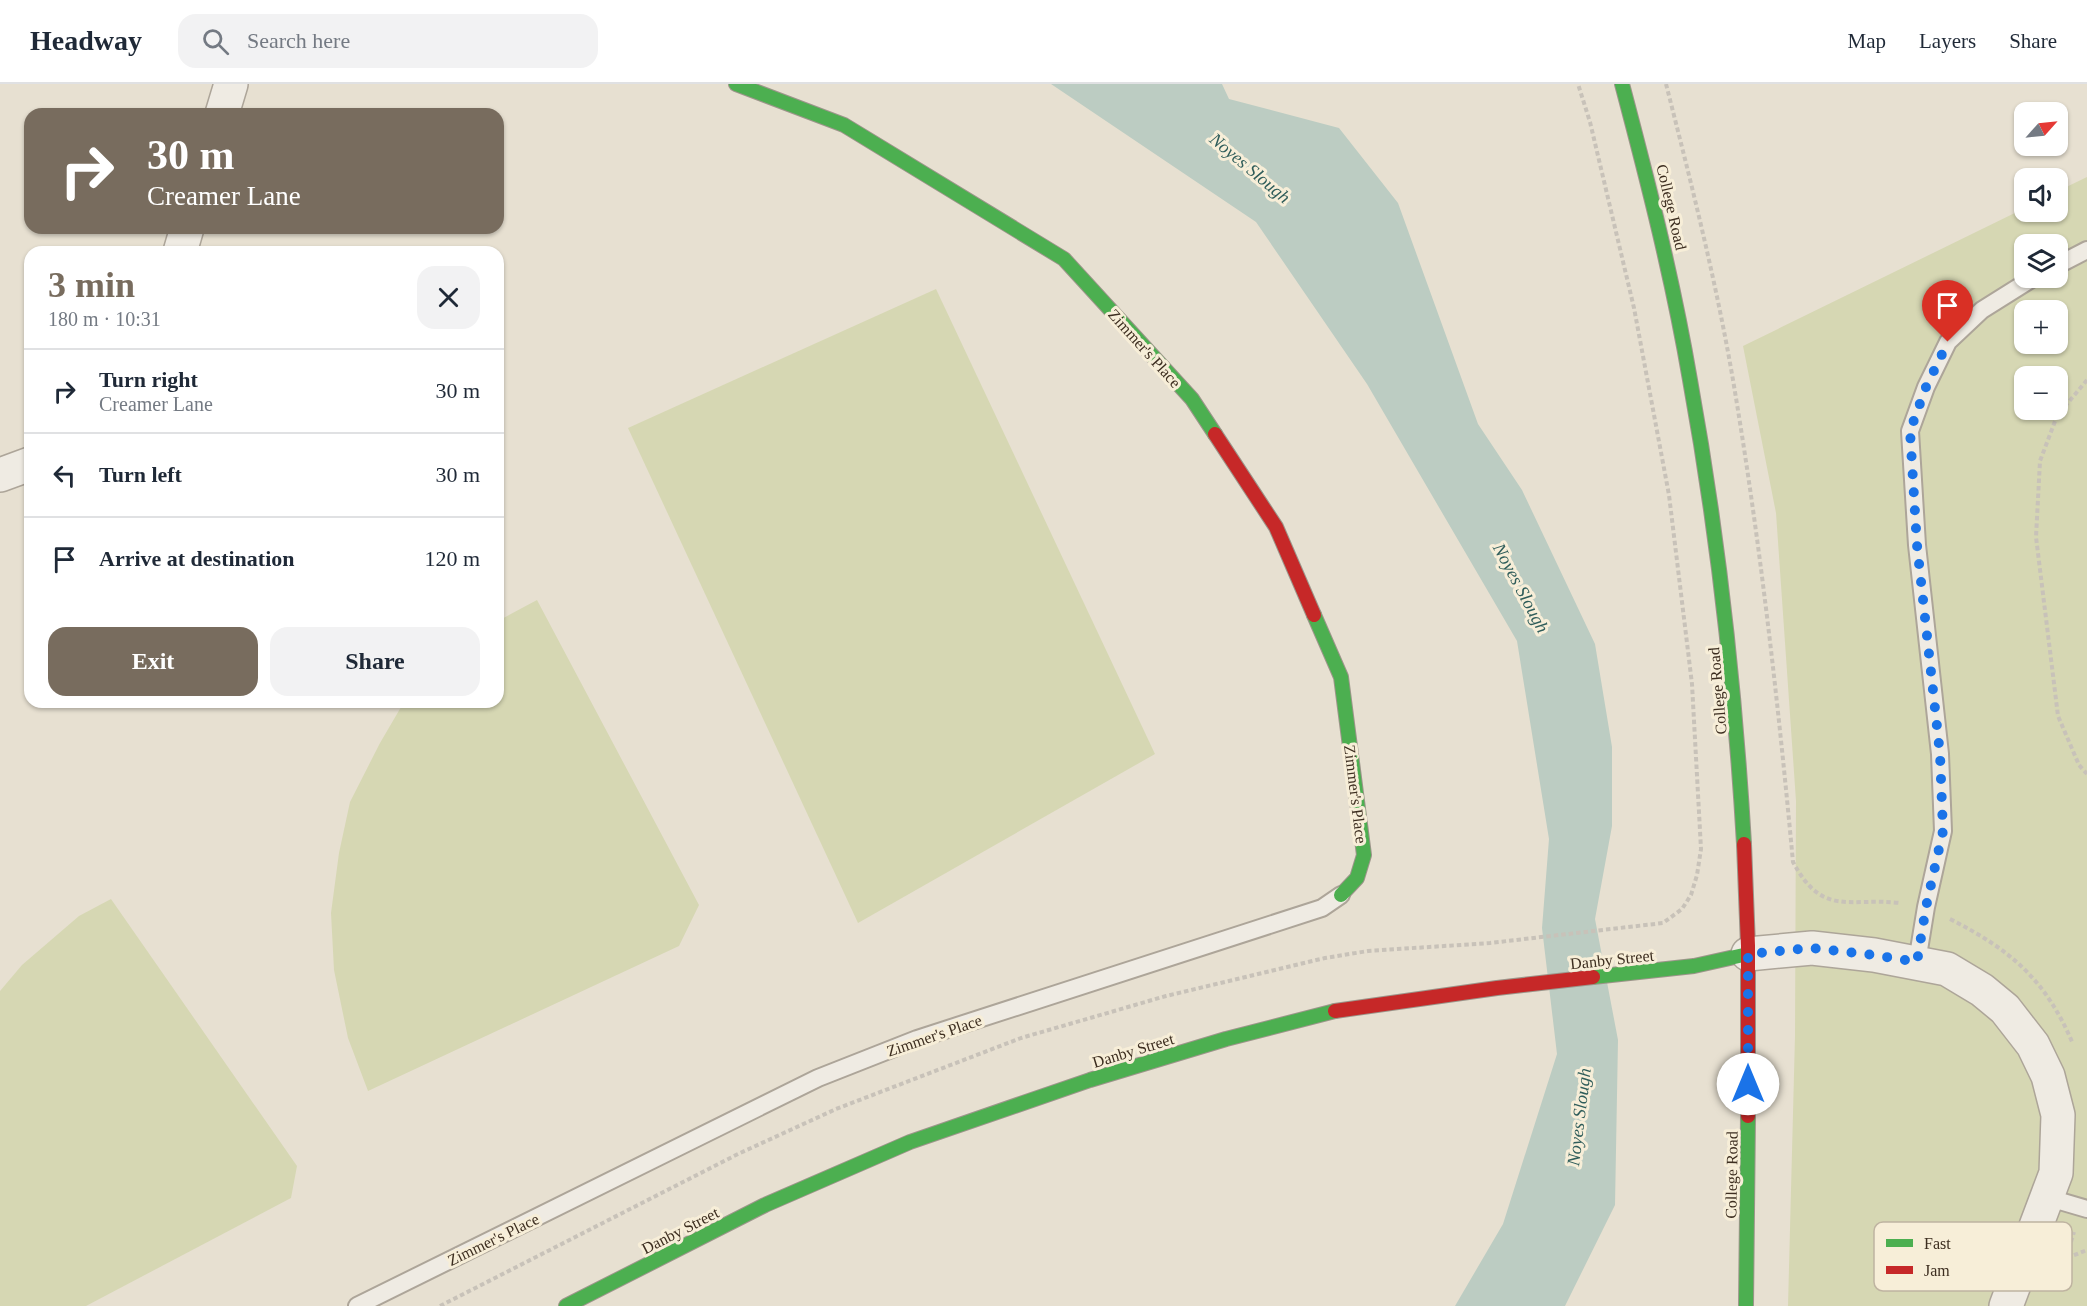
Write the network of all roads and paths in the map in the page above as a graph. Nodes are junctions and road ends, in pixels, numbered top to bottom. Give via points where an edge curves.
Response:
1 (231, 84) edge
2 (736, 84) edge
3 (1578, 84) edge
4 (1622, 84) edge
5 (1666, 84) edge
6 (224, 108) edge
7 (2087, 250) edge
8 (2068, 260) edge
9 (2017, 288) edge
10 (2087, 380) edge
11 (24, 466) edge
12 (0, 475) edge
13 (2087, 774) edge
14 (1341, 895) joint
15 (1926, 907) junction
16 (1748, 954) junction
17 (1917, 962) junction
18 (2075, 1049) dead end
19 (2046, 1197) junction
20 (2087, 1209) edge
21 (2037, 1222) edge
22 (2087, 1250) edge
23 (2072, 1256) edge
24 (2012, 1291) edge
25 (357, 1306) edge
26 (440, 1306) edge
27 (566, 1306) edge
28 (1746, 1306) edge
29 (2006, 1306) edge

1 - 6 street
2 - 14 street, Zimmer's Place via 844,125 1064,259 1192,399 1276,527 1341,677 1364,855 1357,878
3 - 26 path via 1636,320 1670,495 1692,684 1701,849 1697,875 1683,909 1663,923 1634,928 1325,958 1166,996 1021,1038 836,1108
4 - 16 street, College Road via 1664,245 1698,419 1735,698
5 - 15 path via 1693,189 1733,379 1763,581 1793,862 1816,894 1843,902
7 - 8 lane
9 - 15 lane via 1982,310 1948,342 1910,431 1917,545 1940,754 1943,831
10 - 13 path via 2057,416 2040,461 2036,537 2058,716 2079,765
11 - 12 street
14 - 25 lane, Zimmer's Place via 1322,908 917,1039 818,1078
15 - 17 lane
15 - 18 path via 1984,936 2013,958 2051,999
16 - 17 street via 1812,948
16 - 27 street, Danby Street via 1695,966 1346,1008 1226,1039 910,1142 786,1196
16 - 28 street, College Road
17 - 19 street via 1947,969 1982,990 2005,1009 2033,1045 2048,1076 2058,1115 2056,1173
19 - 20 lane
19 - 21 street
22 - 23 path
24 - 29 street

